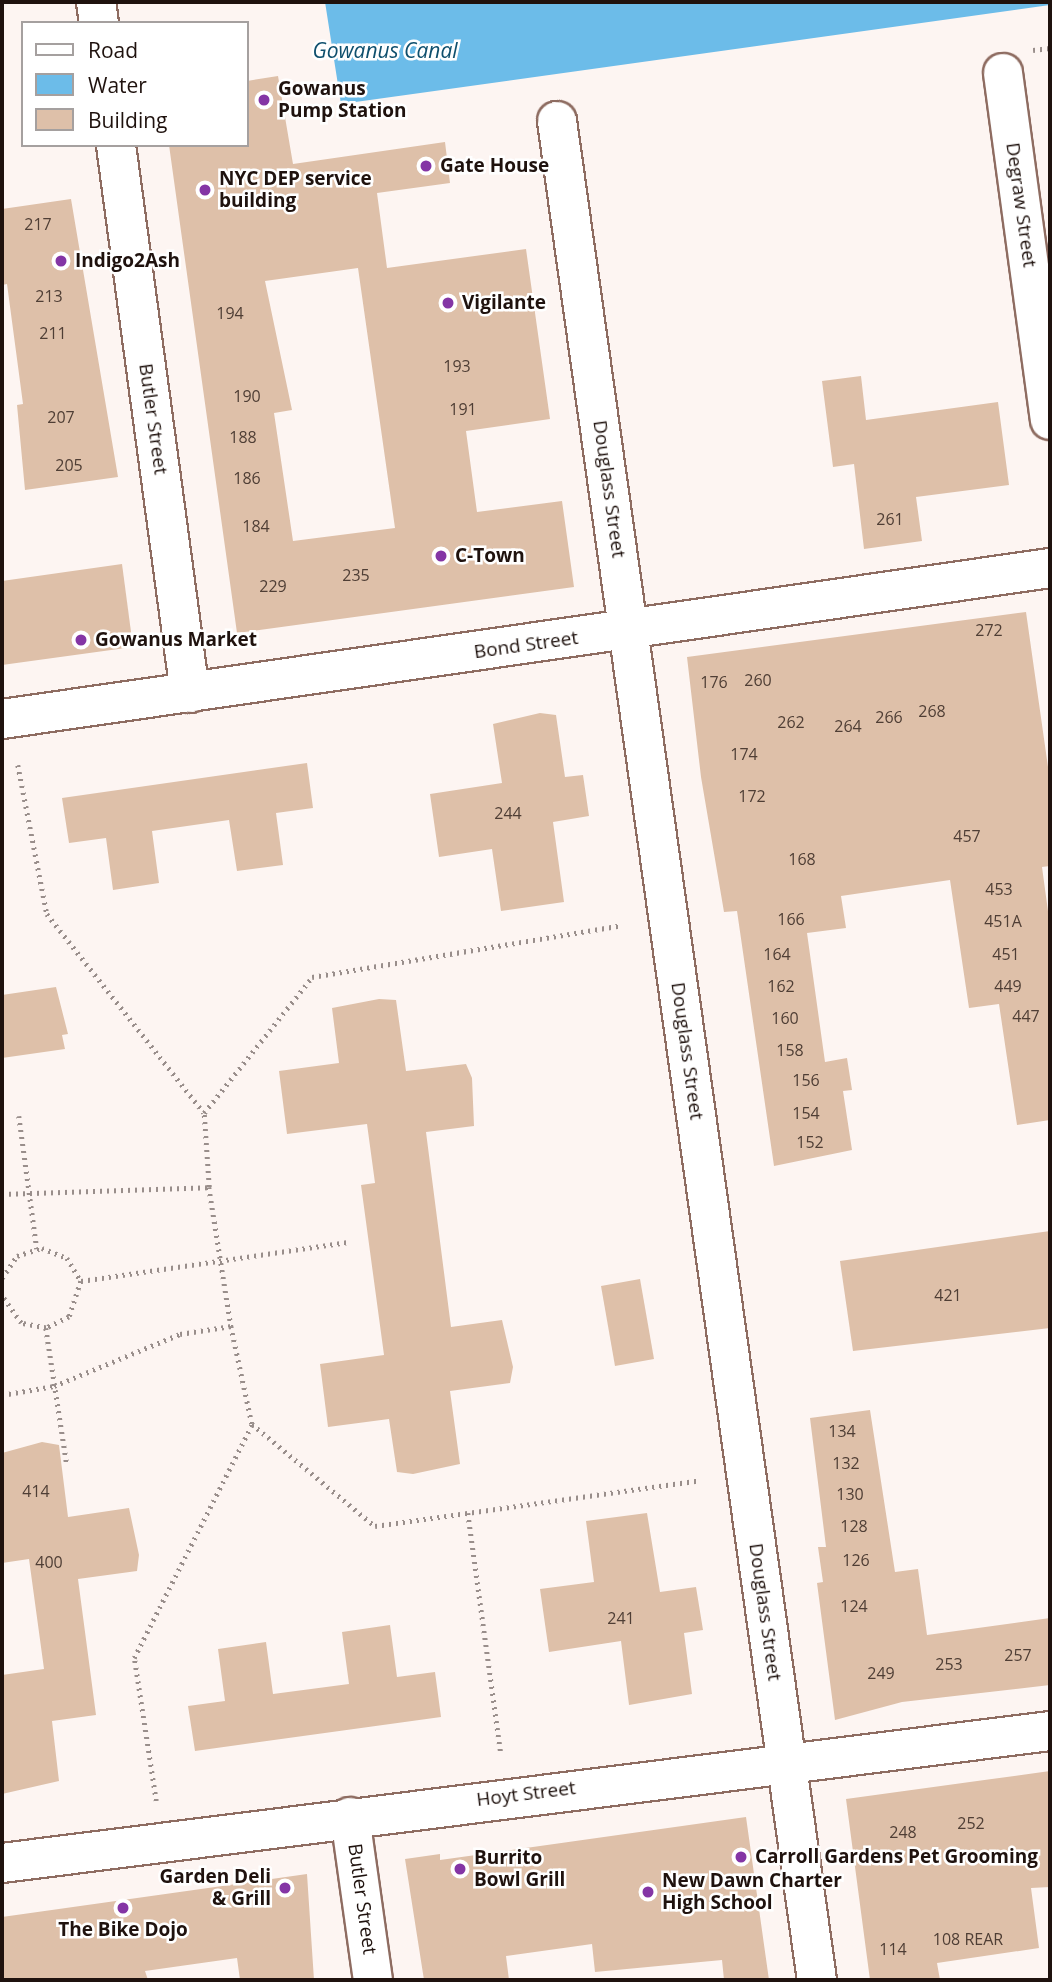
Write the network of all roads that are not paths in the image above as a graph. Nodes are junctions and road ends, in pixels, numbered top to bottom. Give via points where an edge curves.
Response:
1 (96, 2) edge
2 (99, 21) edge
3 (1003, 73) dead end
4 (556, 121) dead end
5 (116, 147) edge
6 (1050, 420) edge
7 (1050, 568) edge
8 (629, 630) junction
9 (190, 693) junction
10 (2, 719) edge
11 (1050, 1731) edge
12 (786, 1764) junction
13 (350, 1817) junction
14 (2, 1863) edge
15 (373, 1980) edge
16 (817, 1980) edge

1 - 2 street
3 - 6 street, Degraw Street
4 - 8 street, Douglass Street
5 - 9 street, Butler Street
7 - 8 street, Bond Street
8 - 9 street, Bond Street
8 - 12 street, Douglass Street
9 - 10 street, Bond Street
11 - 12 street, Hoyt Street
12 - 13 street, Hoyt Street
12 - 16 street, Douglass Street
13 - 14 street, Hoyt Street
13 - 15 street, Butler Street

